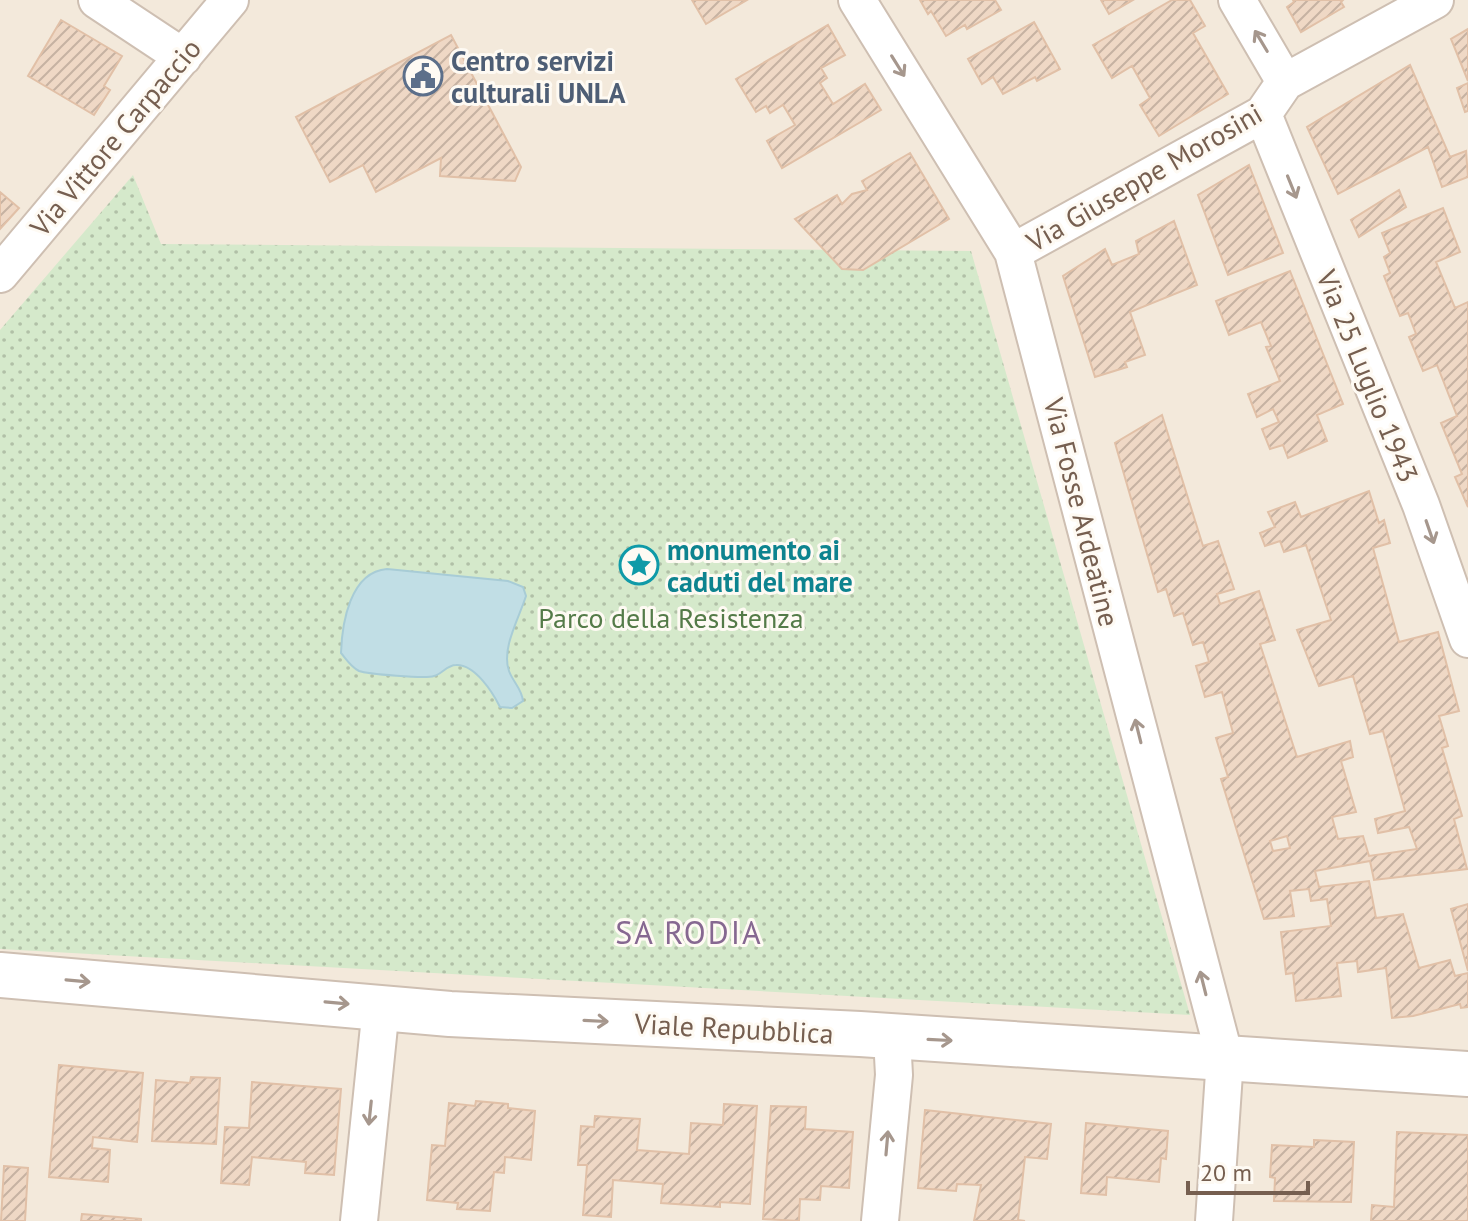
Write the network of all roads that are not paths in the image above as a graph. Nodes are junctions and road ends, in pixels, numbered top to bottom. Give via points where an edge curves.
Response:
1 (97, 0) edge
2 (230, 0) edge
3 (857, 0) edge
4 (1237, 0) edge
5 (1435, 0) edge
6 (183, 57) junction
7 (1285, 82) junction
8 (1263, 114) junction
9 (1013, 252) junction
10 (0, 274) edge
11 (1468, 639) edge
12 (0, 975) edge
13 (381, 1007) junction
14 (892, 1037) junction
15 (1225, 1058) junction
16 (1468, 1074) edge
17 (359, 1221) edge
18 (880, 1221) edge
19 (1214, 1221) edge

1 - 6 street
2 - 6 street, Via Vittore Carpaccio
3 -> 9 street, Via Fosse Ardeatine
7 -> 4 street
5 - 7 street, Via Giuseppe Morosini
6 - 10 street, Via Vittore Carpaccio
7 - 8 street, Via Giuseppe Morosini
8 - 9 street, Via Giuseppe Morosini
8 -> 11 street, Via 25 Luglio 1943 via 1421,505
15 -> 9 street, Via Fosse Ardeatine
12 -> 13 street, Viale Repubblica
13 -> 14 street, Viale Repubblica
13 -> 17 street
14 -> 15 street, Viale Repubblica
18 -> 14 street via 894,1075
15 - 16 street, Viale Repubblica
15 - 19 street, Via Fosse Ardeatine

